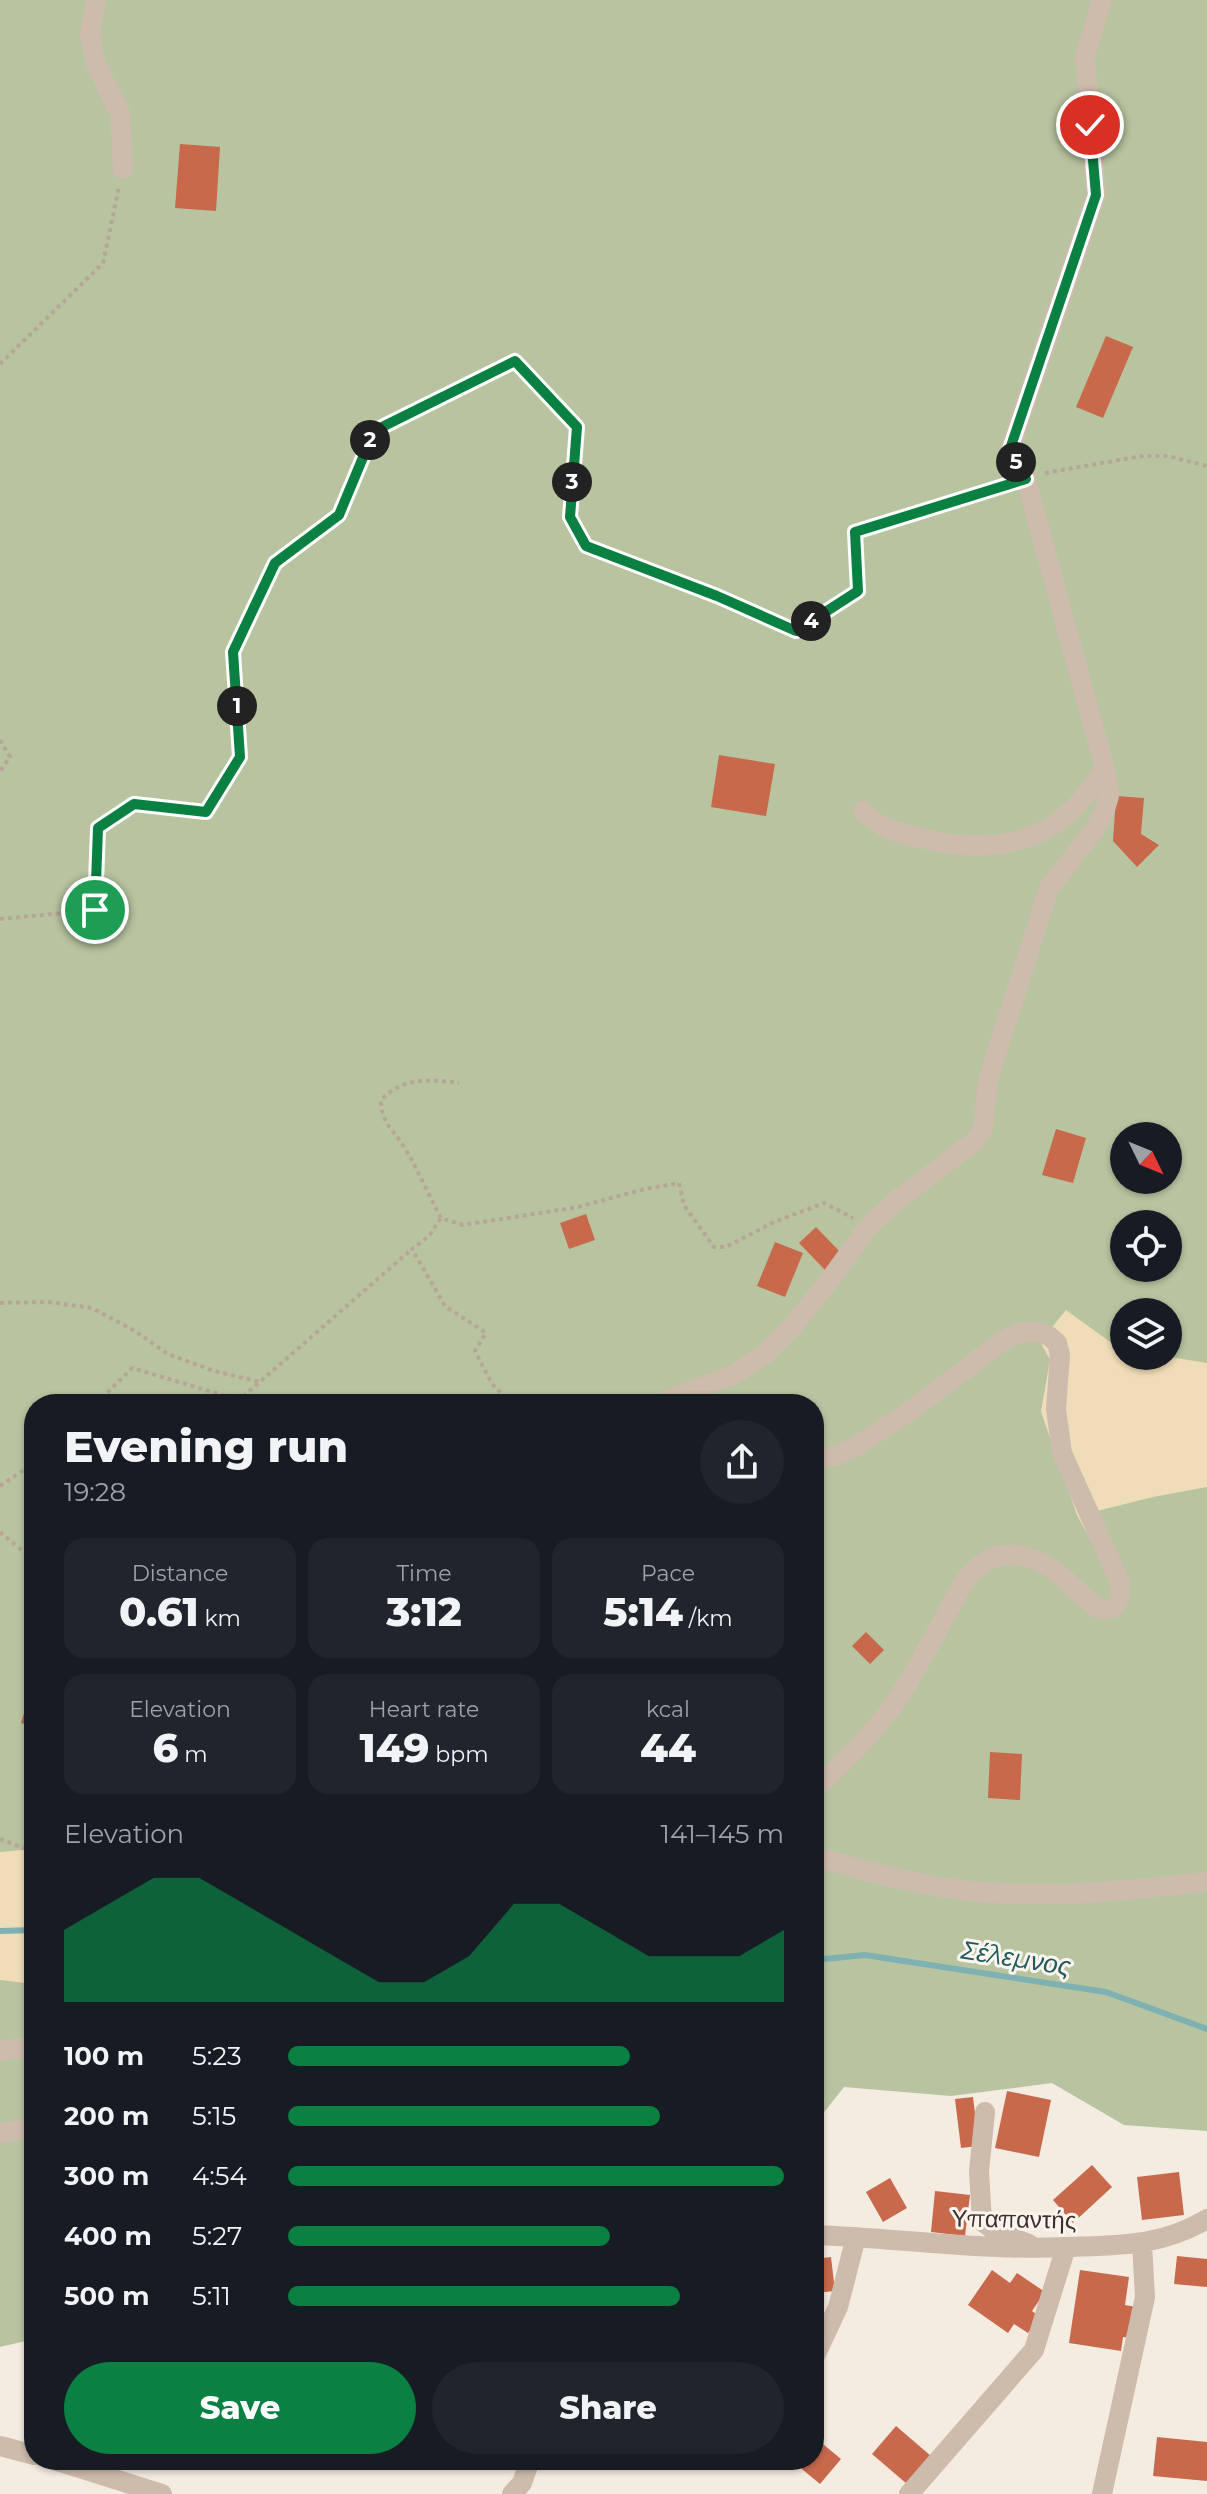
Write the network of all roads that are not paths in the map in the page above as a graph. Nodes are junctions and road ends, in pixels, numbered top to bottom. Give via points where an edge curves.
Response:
1 (96, 0) edge
2 (1102, 0) edge
3 (123, 169) road end
4 (1105, 769) junction
5 (863, 811) dead end
6 (684, 1394) edge
7 (824, 1458) edge
8 (824, 1779) edge
9 (824, 1859) edge
10 (1207, 1882) edge
11 (24, 2047) edge
12 (0, 2051) edge
13 (985, 2112) dead end
14 (24, 2129) edge
15 (0, 2133) edge
16 (1207, 2219) edge
17 (824, 2235) edge
18 (856, 2237) junction
19 (1142, 2244) junction
20 (1066, 2247) junction
21 (1041, 2249) junction
22 (824, 2337) edge
23 (0, 2446) edge
24 (24, 2452) edge
25 (86, 2470) edge
26 (527, 2470) edge
27 (162, 2494) edge
28 (512, 2494) edge
29 (909, 2494) edge
30 (1102, 2494) edge

1 - 3 street via 90,34 95,62 120,113
2 - 4 street via 1085,56 1096,195 1010,449 1026,479
4 - 5 street via 1067,815 1032,836 1001,845 915,837 870,819
4 - 6 street via 1109,796 1104,813 1049,888 988,1080 983,1129 968,1149 869,1226 766,1353 735,1374
7 - 8 street via 857,1446 1001,1342 1021,1332 1049,1336 1060,1355 1056,1409 1062,1453 1119,1580 1121,1596 1108,1611 1099,1609 1054,1568 1029,1558 992,1557 965,1582 887,1714
9 - 10 street via 883,1876 1016,1894 1131,1891
11 - 12 street
13 - 21 street via 979,2171 982,2221
14 - 15 street
16 - 19 street, Υπαπαντής
17 - 18 street, Υπαπαντής
18 - 21 street, Υπαπαντής
18 - 22 street via 838,2307
19 - 20 street, Υπαπαντής
19 - 30 street via 1145,2297
20 - 21 street, Υπαπαντής
20 - 29 street via 1034,2350
23 - 24 street
25 - 27 street
26 - 28 street

